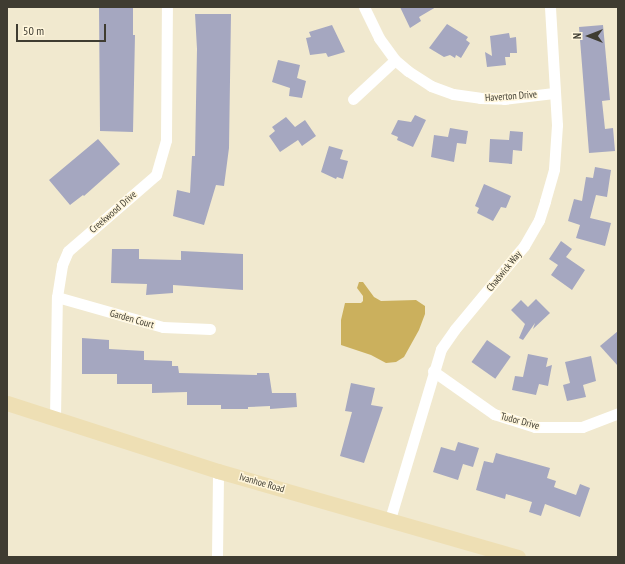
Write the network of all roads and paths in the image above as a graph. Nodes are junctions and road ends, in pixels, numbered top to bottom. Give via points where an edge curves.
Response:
1 (167, 7) edge
2 (364, 7) edge
3 (550, 7) edge
4 (395, 60) junction
5 (554, 93) junction
6 (354, 100) dead end
7 (57, 298) junction
8 (210, 329) dead end
9 (433, 371) junction
10 (7, 403) edge
11 (618, 413) edge
12 (55, 418) junction
13 (218, 470) junction
14 (390, 518) junction
15 (218, 557) edge
16 (518, 557) edge

1 - 7 street, Creekwood Drive via 166,140 156,175 68,251 62,265
2 - 4 street, Haverton Drive via 379,38
3 - 5 street, Chadwick Way
4 - 5 street, Haverton Drive via 431,86 453,94 504,99
4 - 6 street
5 - 9 street, Chadwick Way via 557,125 554,169 539,220 510,266 455,329 441,349
7 - 8 street, Garden Court via 163,327
7 - 12 street, Creekwood Drive
9 - 11 street, Tudor Drive via 494,414 535,427 582,426
9 - 14 street, Chadwick Way
10 - 12 main road, Ivanhoe Road
12 - 13 main road, Ivanhoe Road
13 - 14 main road, Ivanhoe Road
13 - 15 street
14 - 16 main road, Ivanhoe Road

